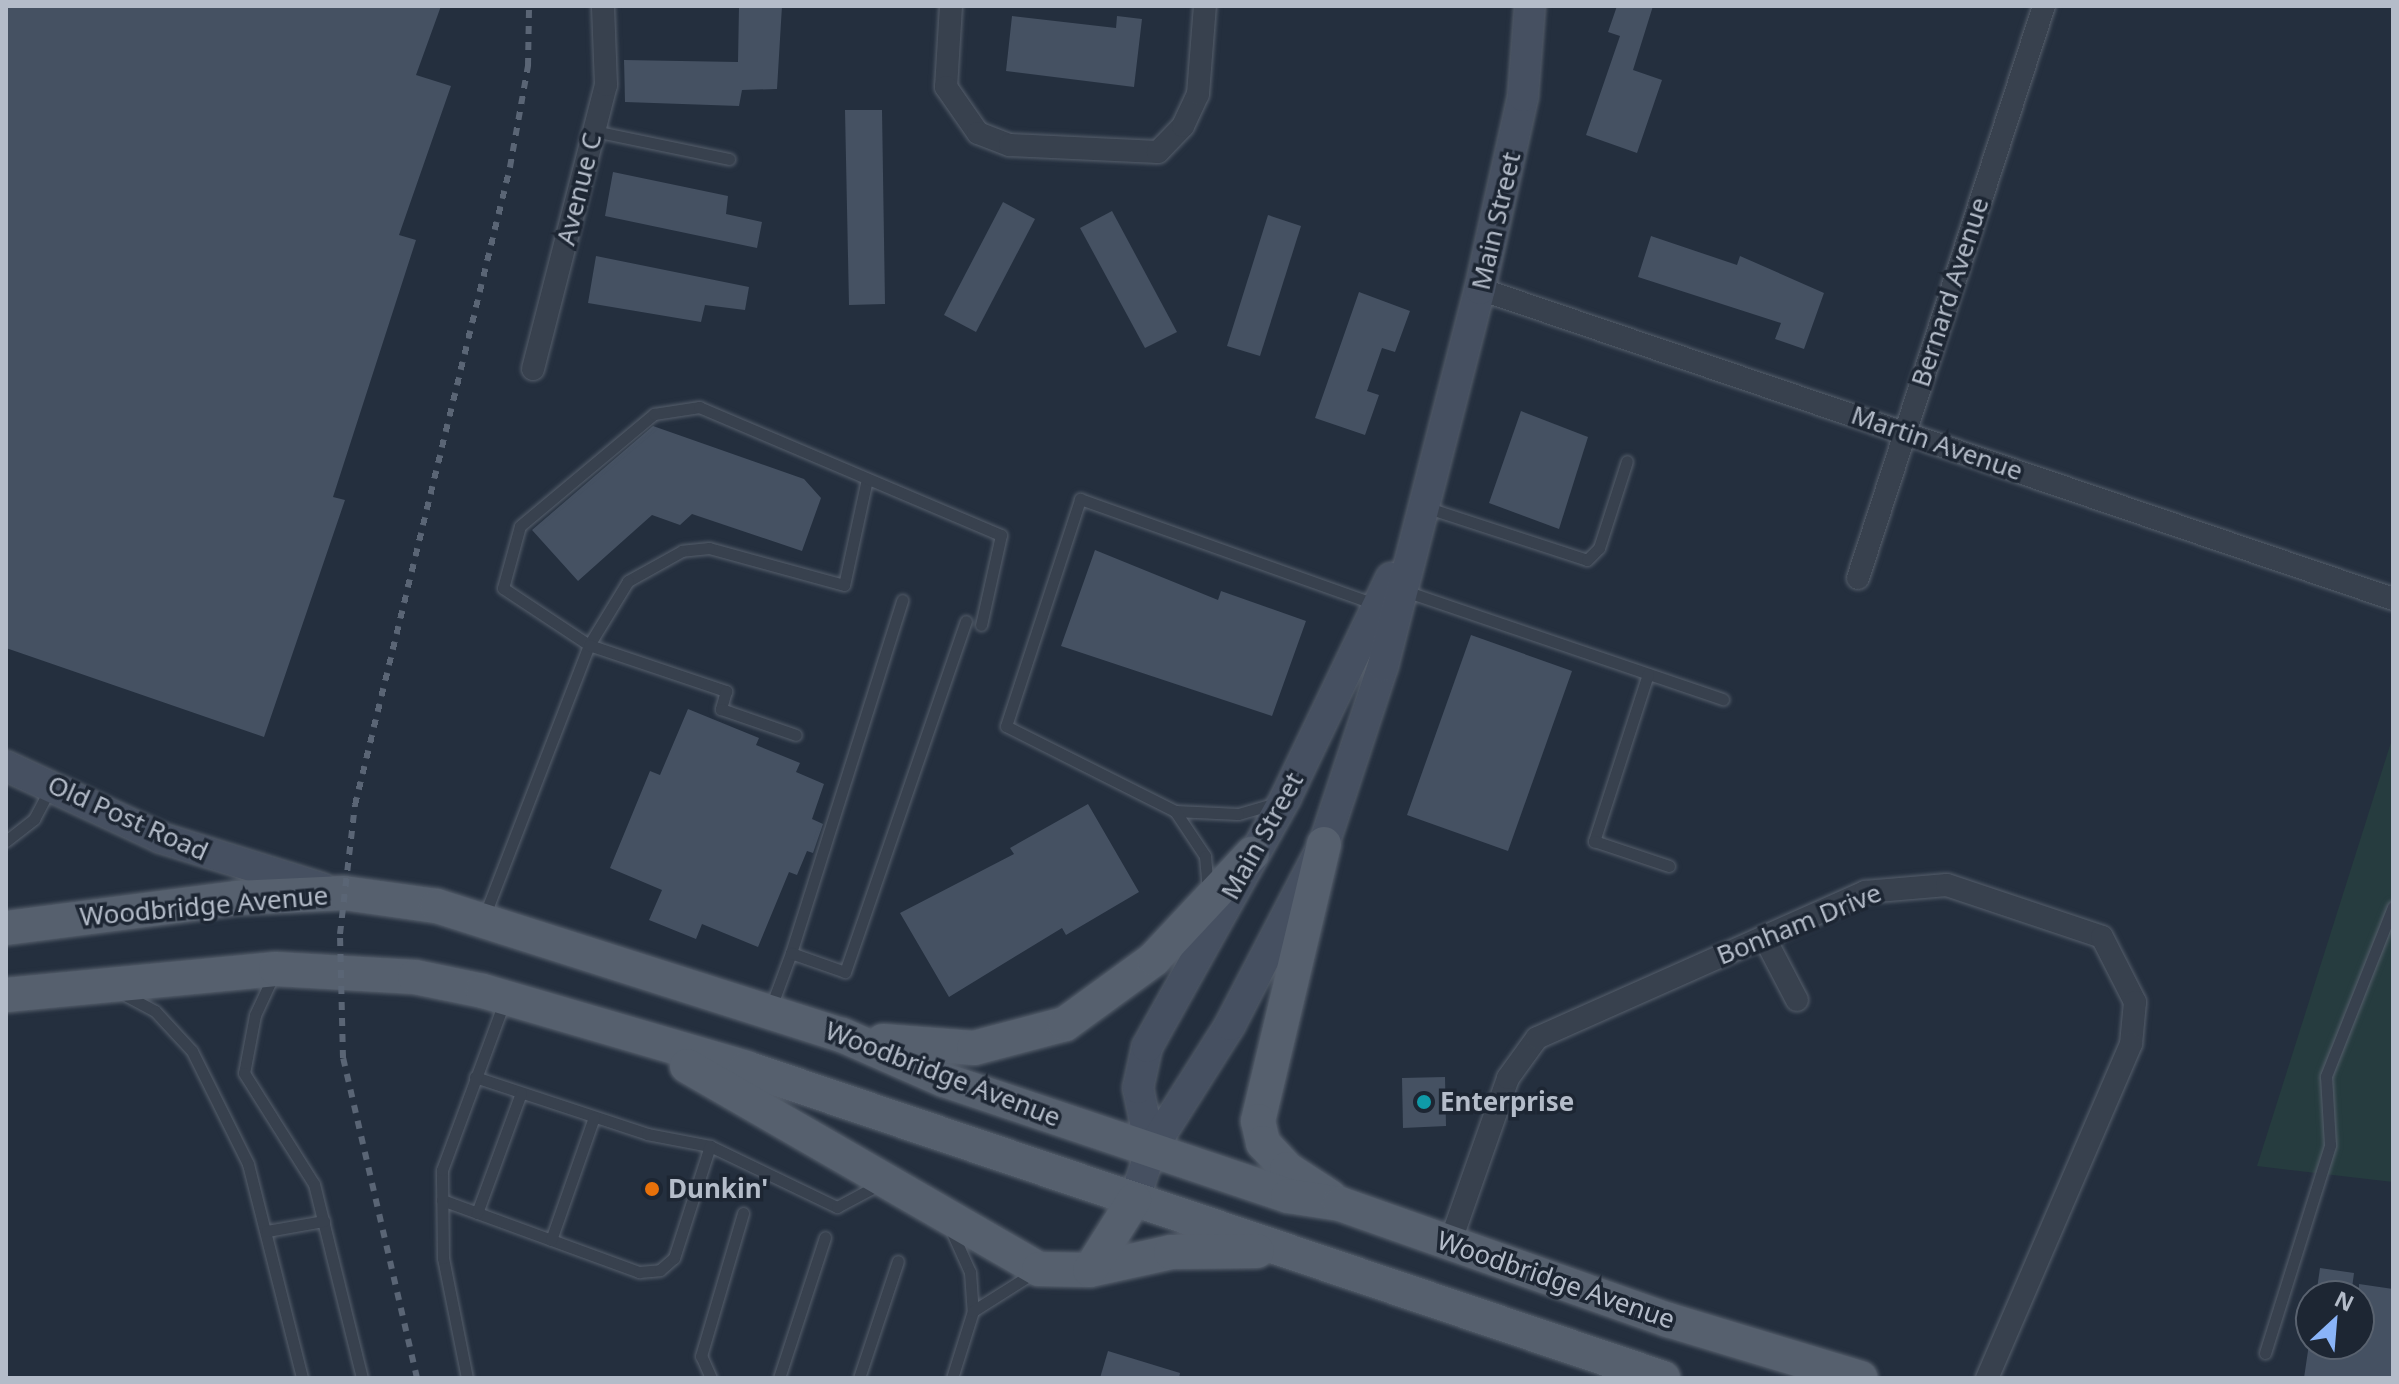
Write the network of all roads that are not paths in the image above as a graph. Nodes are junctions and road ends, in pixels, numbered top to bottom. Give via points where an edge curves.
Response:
1 (603, 6) edge
2 (951, 6) edge
3 (1205, 6) edge
4 (1530, 6) edge
5 (2044, 6) edge
6 (594, 131) junction
7 (729, 159) dead end
8 (1480, 289) junction
9 (533, 369) dead end
10 (1904, 431) junction
11 (1627, 461) dead end
12 (867, 479) junction
13 (1418, 516) junction
14 (1858, 578) dead end
15 (1390, 597) junction
16 (2393, 599) edge
17 (902, 600) dead end
18 (966, 621) dead end
19 (981, 625) dead end
20 (589, 645) junction
21 (1648, 674) junction
22 (1723, 699) dead end
23 (796, 735) dead end
24 (6, 766) edge
25 (52, 785) junction
26 (1286, 797) junction
27 (1175, 811) junction
28 (6, 841) edge
29 (1324, 844) junction
30 (1252, 854) junction
31 (1669, 866) dead end
32 (344, 893) junction
33 (1204, 906) junction
34 (2393, 907) edge
35 (484, 918) junction
36 (6, 928) edge
37 (1764, 937) junction
38 (791, 953) junction
39 (276, 969) junction
40 (104, 984) junction
41 (6, 995) edge
42 (505, 997) junction
43 (1797, 1000) dead end
44 (770, 1011) junction
45 (616, 1030) junction
46 (842, 1035) junction
47 (475, 1077) junction
48 (521, 1093) junction
49 (594, 1117) junction
50 (710, 1146) junction
51 (1151, 1150) junction
52 (884, 1181) junction
53 (442, 1200) junction
54 (1134, 1200) junction
55 (1340, 1204) junction
56 (477, 1213) junction
57 (743, 1213) dead end
58 (324, 1221) junction
59 (948, 1222) junction
60 (267, 1231) junction
61 (825, 1237) dead end
62 (551, 1240) junction
63 (1450, 1243) junction
64 (1290, 1253) junction
65 (898, 1261) dead end
66 (1039, 1269) junction
67 (1090, 1270) junction
68 (973, 1311) junction
69 (2265, 1353) dead end
70 (302, 1378) edge
71 (362, 1378) edge
72 (467, 1378) edge
73 (711, 1378) edge
74 (779, 1378) edge
75 (859, 1378) edge
76 (952, 1378) edge
77 (1663, 1378) edge
78 (1860, 1378) edge
79 (1987, 1378) edge

1 - 6 street, Avenue C via 606,85
2 - 3 street via 946,87 978,133 1010,145 1158,152 1183,126 1198,94
4 - 8 main road, Main Street via 1523,96
5 - 10 street, Bernard Avenue
6 - 7 lane
6 - 9 street, Avenue C
8 - 10 street, Martin Avenue
8 - 13 main road, Main Street
10 - 14 street, Bernard Avenue
10 - 16 street, Martin Avenue
11 - 13 lane via 1599,548 1587,560
12 - 19 lane via 1001,535
12 - 20 lane via 844,585 709,548 682,551 628,581
12 - 20 lane via 699,407 654,414 520,526 503,588
13 - 15 main road, Main Street
15 - 21 lane
15 - 26 main road, Main Street
15 - 27 lane via 1080,499 1006,726
15 - 29 main road, Main Street
17 - 38 lane
18 - 38 lane via 845,972
20 - 23 lane via 726,691 721,709
20 - 35 lane
21 - 22 lane
21 - 31 lane via 1594,841
24 - 25 main road, Old Post Road
25 - 28 lane via 34,819
25 - 32 main road, Old Post Road via 161,838
26 - 27 lane via 1238,814
26 - 30 main road, Main Street
27 - 33 lane via 1205,856
29 - 51 main road, Main Street via 1230,1025
29 - 55 main road via 1258,1121 1263,1143 1287,1169
30 - 33 main road
30 - 51 main road, Main Street via 1147,1047 1138,1088
32 - 35 main road, Woodbridge Avenue
32 - 36 main road, Woodbridge Avenue via 133,908
33 - 46 main road via 1131,979 1065,1024 974,1048
34 - 69 lane via 2326,1076 2330,1145
35 - 44 main road, Woodbridge Avenue
37 - 43 street
37 - 63 street, Bonham Drive via 1537,1038 1508,1078
37 - 79 street, Bonham Drive via 1865,892 1947,885 2070,921 2102,937 2118,958 2135,1002 2131,1044
38 - 44 lane
39 - 40 main road, Woodbridge Avenue
39 - 42 main road, Woodbridge Avenue via 415,977
39 - 58 lane via 255,1015 244,1073 314,1184
40 - 41 main road, Woodbridge Avenue
40 - 60 lane via 155,1011 192,1051 248,1164
42 - 45 main road, Woodbridge Avenue
42 - 47 lane
44 - 46 main road, Woodbridge Avenue
45 - 52 main road
45 - 54 main road, Woodbridge Avenue
46 - 51 main road, Woodbridge Avenue via 944,1080
47 - 48 lane
47 - 53 lane via 442,1170
48 - 49 lane
48 - 56 lane
49 - 50 lane
49 - 62 lane
50 - 52 lane via 837,1207
50 - 62 lane via 674,1258 639,1272
51 - 54 main road, Main Street
51 - 55 main road, Woodbridge Avenue via 1288,1196
52 - 59 main road
53 - 56 lane
53 - 72 lane via 443,1258
54 - 64 main road, Woodbridge Avenue
54 - 67 main road
55 - 63 main road, Woodbridge Avenue
56 - 62 lane
57 - 73 lane via 701,1356
58 - 60 lane
58 - 71 lane
59 - 66 main road
59 - 68 lane via 970,1272
60 - 70 lane
61 - 74 lane
63 - 78 main road, Woodbridge Avenue
64 - 67 main road via 1171,1252
64 - 77 main road, Woodbridge Avenue
65 - 75 lane
66 - 67 main road
66 - 68 lane
68 - 76 lane

